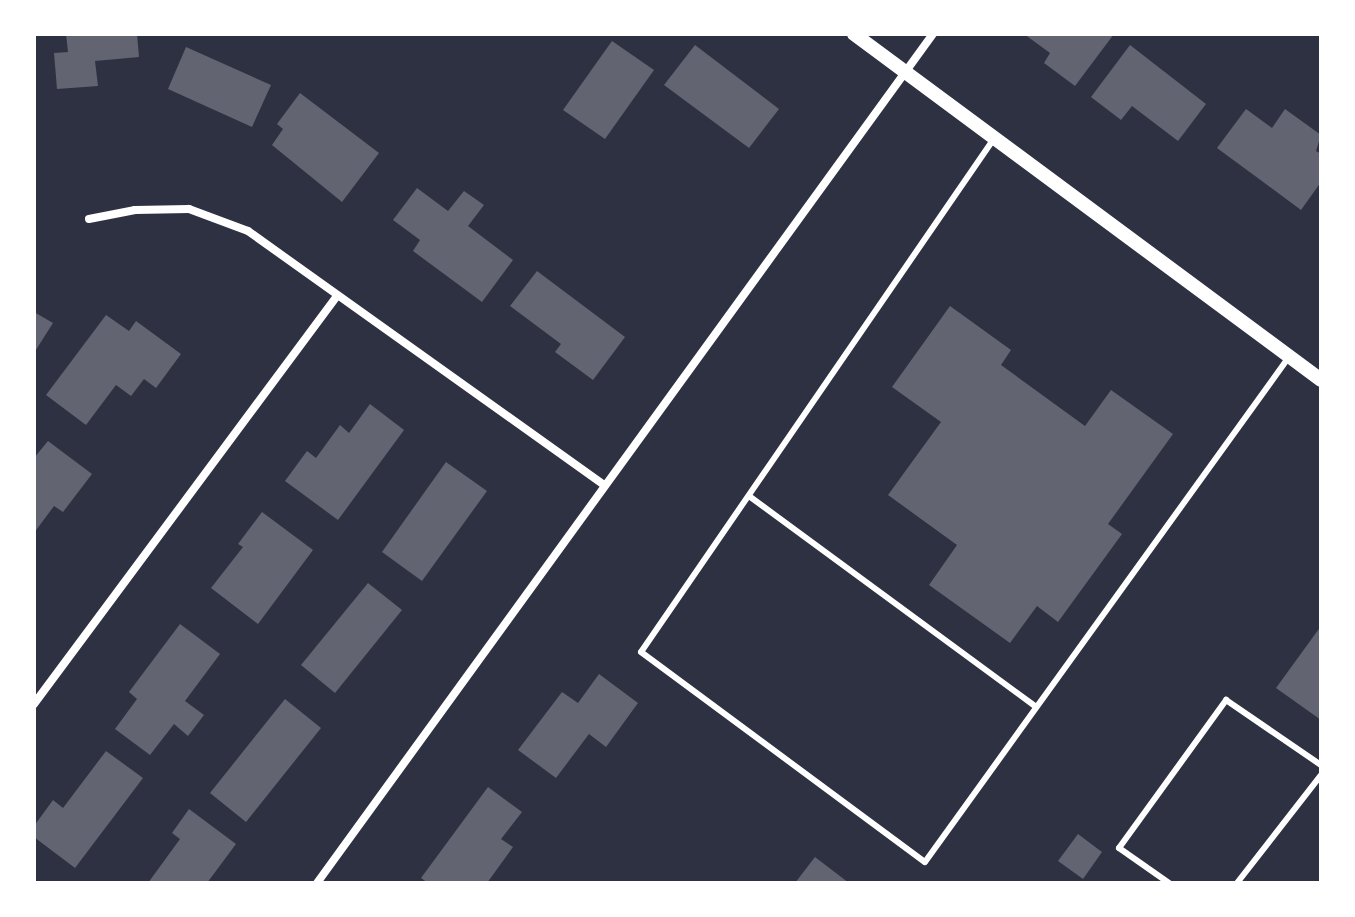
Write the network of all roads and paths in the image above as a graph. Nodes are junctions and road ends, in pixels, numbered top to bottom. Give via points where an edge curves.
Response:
1 (854, 34) edge
2 (933, 34) edge
3 (904, 73) junction
4 (994, 139) junction
5 (89, 219) dead end
6 (337, 296) junction
7 (1289, 357) junction
8 (1321, 380) edge
9 (604, 485) junction
10 (749, 496) junction
11 (34, 704) edge
12 (1036, 707) junction
13 (1321, 765) edge
14 (1321, 775) edge
15 (317, 883) edge
16 (1169, 883) edge
17 (1237, 883) edge

1 - 3 street
2 - 3 street
3 - 4 street
3 - 9 street
4 - 7 street
4 - 10 lane
5 - 6 street via 135,210 189,209 248,231
6 - 9 street
6 - 11 street
7 - 8 street
7 - 12 lane
9 - 15 street
10 - 12 lane
10 - 12 lane via 641,652 925,862
13 - 16 lane via 1226,700 1119,848
14 - 17 lane

